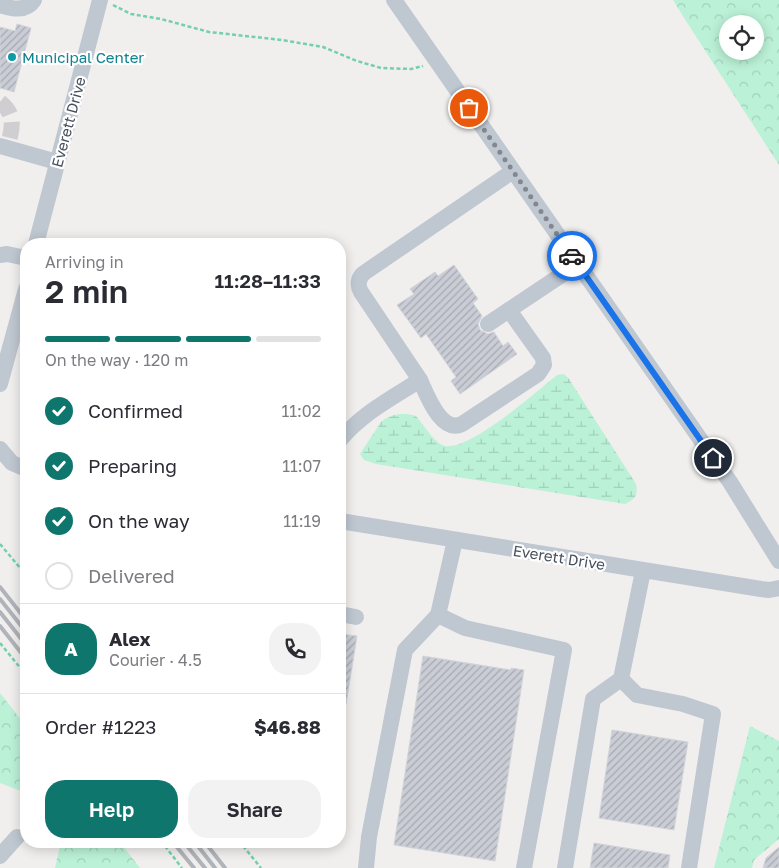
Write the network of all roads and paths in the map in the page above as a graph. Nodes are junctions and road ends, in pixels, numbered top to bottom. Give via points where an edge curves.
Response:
1 (34, 0) edge
2 (394, 0) edge
3 (103, 1) edge
4 (0, 6) edge
5 (436, 60) junction
6 (0, 146) edge
7 (57, 162) junction
8 (513, 171) junction
9 (38, 238) edge
10 (0, 254) edge
11 (20, 257) edge
12 (578, 264) junction
13 (20, 309) edge
14 (510, 310) junction
15 (488, 324) dead end
16 (1, 374) edge
17 (420, 380) junction
18 (346, 433) edge
19 (0, 449) edge
20 (20, 466) edge
21 (346, 522) edge
22 (455, 540) junction
23 (0, 544) edge
24 (779, 561) edge
25 (20, 568) edge
26 (643, 571) junction
27 (779, 588) edge
28 (438, 615) junction
29 (0, 643) edge
30 (20, 668) edge
31 (621, 679) junction
32 (17, 837) dead end
33 (166, 848) edge
34 (245, 848) edge
35 (0, 856) edge
36 (182, 868) edge
37 (261, 868) edge
38 (366, 868) edge
39 (524, 868) edge
40 (565, 868) edge
41 (689, 868) edge

1 - 4 street via 20,9
2 - 5 street
3 - 5 path via 131,14 209,32 323,47 381,68 411,69
3 - 7 street, Everett Drive
5 - 8 street
6 - 7 street
7 - 9 street, Everett Drive
8 - 12 street
8 - 17 street via 360,278 361,292
10 - 11 street
12 - 14 street
12 - 24 street via 730,482
13 - 16 street
14 - 15 street
14 - 17 street via 543,358 538,374 456,426 444,421
17 - 18 street via 369,412
19 - 20 street
21 - 22 street, Everett Drive
22 - 26 street, Everett Drive
22 - 28 street
23 - 25 path
26 - 27 street, Everett Drive via 761,589
26 - 31 street
28 - 38 street via 405,650 369,837
28 - 39 street via 466,628 564,650
29 - 30 path
31 - 40 street via 593,700
31 - 41 street via 637,695 683,704 712,714
32 - 35 street
33 - 36 path
34 - 37 path

